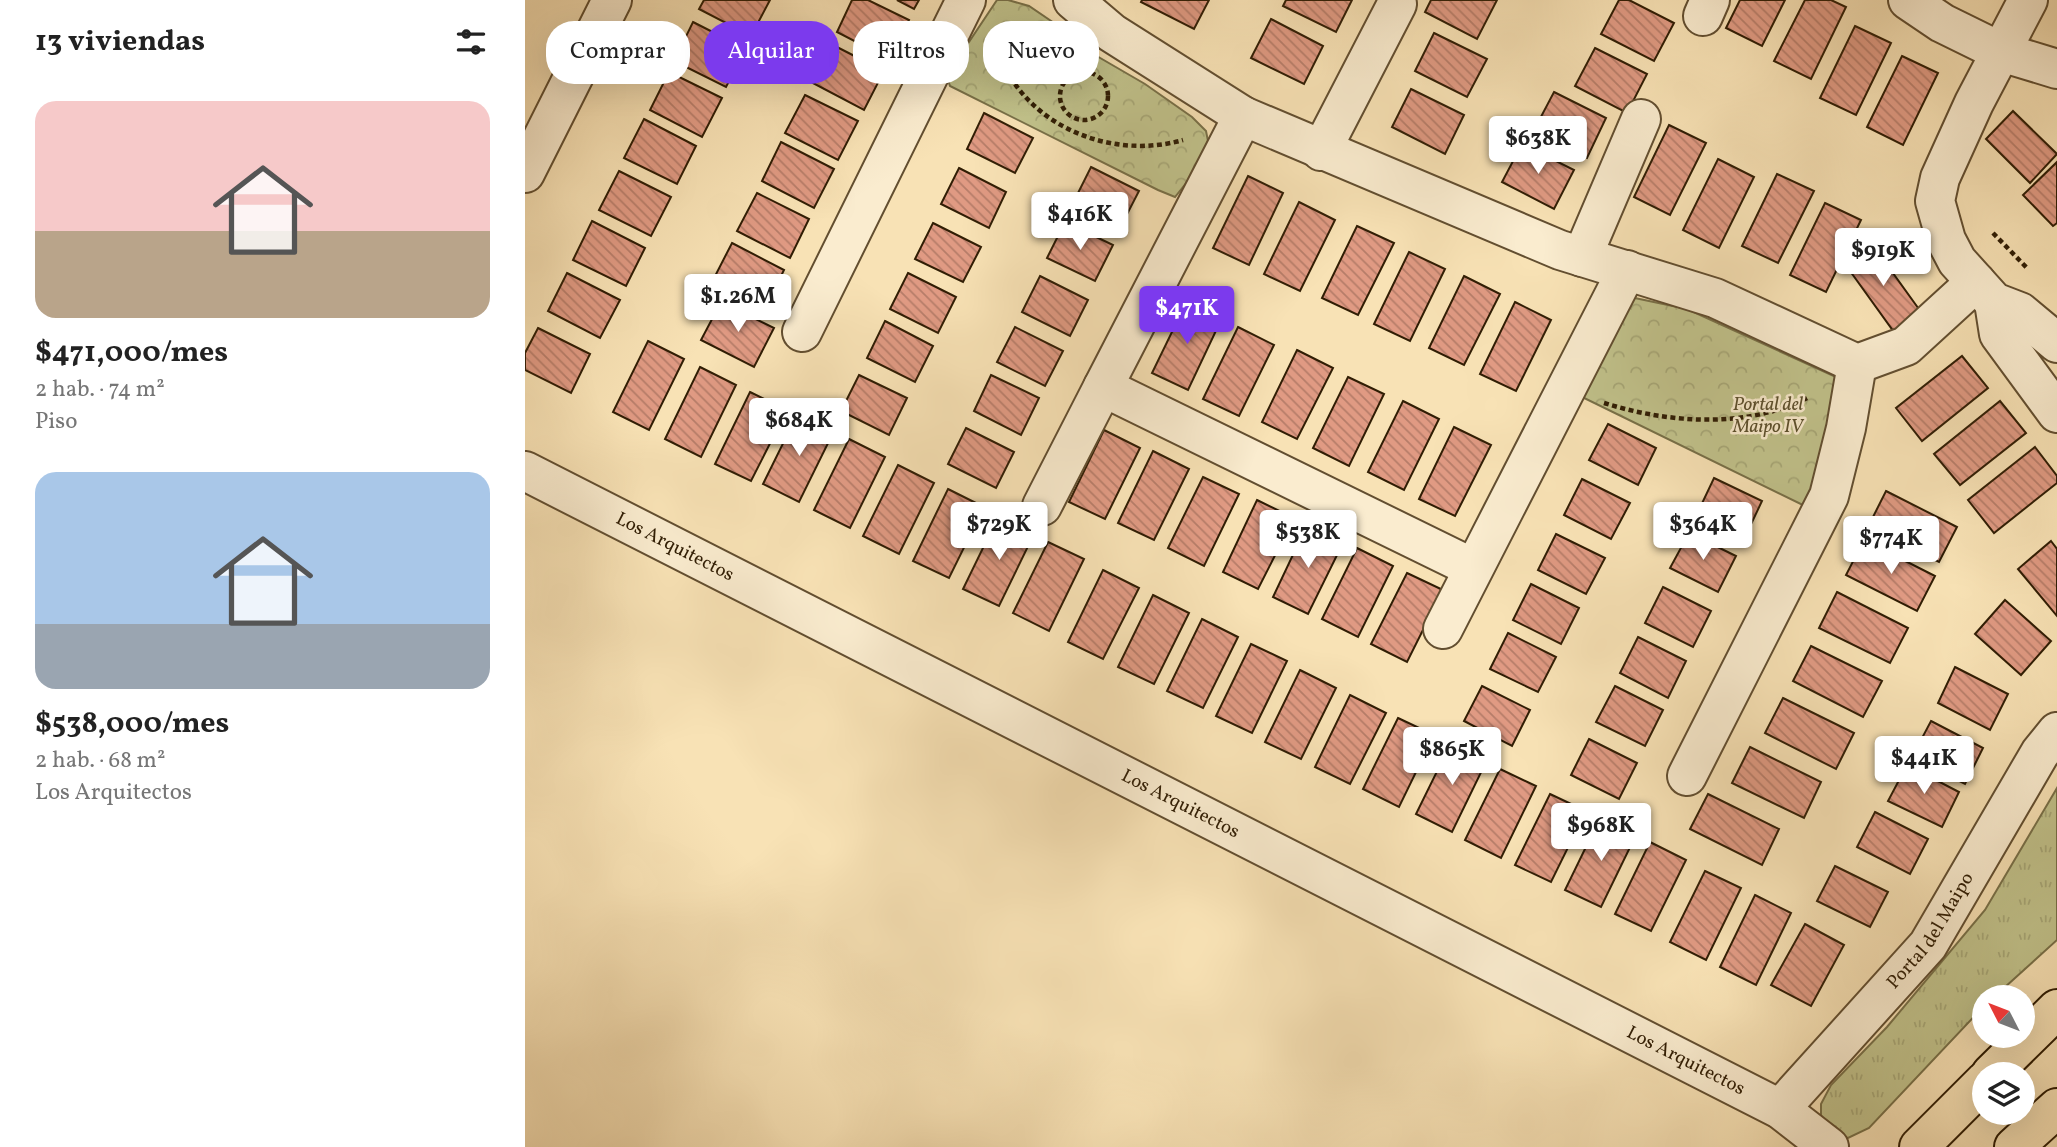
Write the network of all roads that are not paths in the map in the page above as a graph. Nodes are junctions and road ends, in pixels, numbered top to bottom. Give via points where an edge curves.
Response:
1 (612, 0) edge
2 (1073, 0) edge
3 (1908, 0) edge
4 (2028, 0) edge
5 (965, 1) edge
6 (1398, 4) dead end
7 (2001, 52) junction
8 (2057, 69) edge
9 (1641, 120) dead end
10 (1236, 130) junction
11 (1321, 151) junction
12 (525, 173) edge
13 (1582, 257) junction
14 (1627, 270) junction
15 (1985, 292) junction
16 (802, 332) dead end
17 (2057, 344) edge
18 (1856, 374) junction
19 (1103, 387) junction
20 (2057, 413) edge
21 (525, 471) edge
22 (1042, 506) dead end
23 (1473, 568) junction
24 (1443, 629) dead end
25 (2057, 732) edge
26 (1687, 776) dead end
27 (2057, 1009) edge
28 (2003, 1062) edge
29 (1972, 1094) edge
30 (2057, 1108) edge
31 (1780, 1110) junction
32 (1829, 1147) edge
33 (1920, 1147) edge
34 (2014, 1147) edge

1 - 12 street
2 - 10 street
3 - 7 street
4 - 7 street
5 - 16 street
6 - 11 street
7 - 8 street
7 - 15 street via 1946,166 1935,201 1957,261
9 - 13 street
10 - 11 street
10 - 19 street
11 - 13 street
13 - 14 street
14 - 18 street via 1715,298
14 - 23 street
15 - 17 street via 2020,312
15 - 18 street
15 - 20 street via 1999,334
18 - 26 street via 1829,496
19 - 22 street
19 - 23 street
21 - 31 street, Los Arquitectos
23 - 24 street
25 - 31 street, Portal del Maipo via 2040,753 1928,945
27 - 28 main road
29 - 33 main road
30 - 34 main road
31 - 32 street, Los Arquitectos

